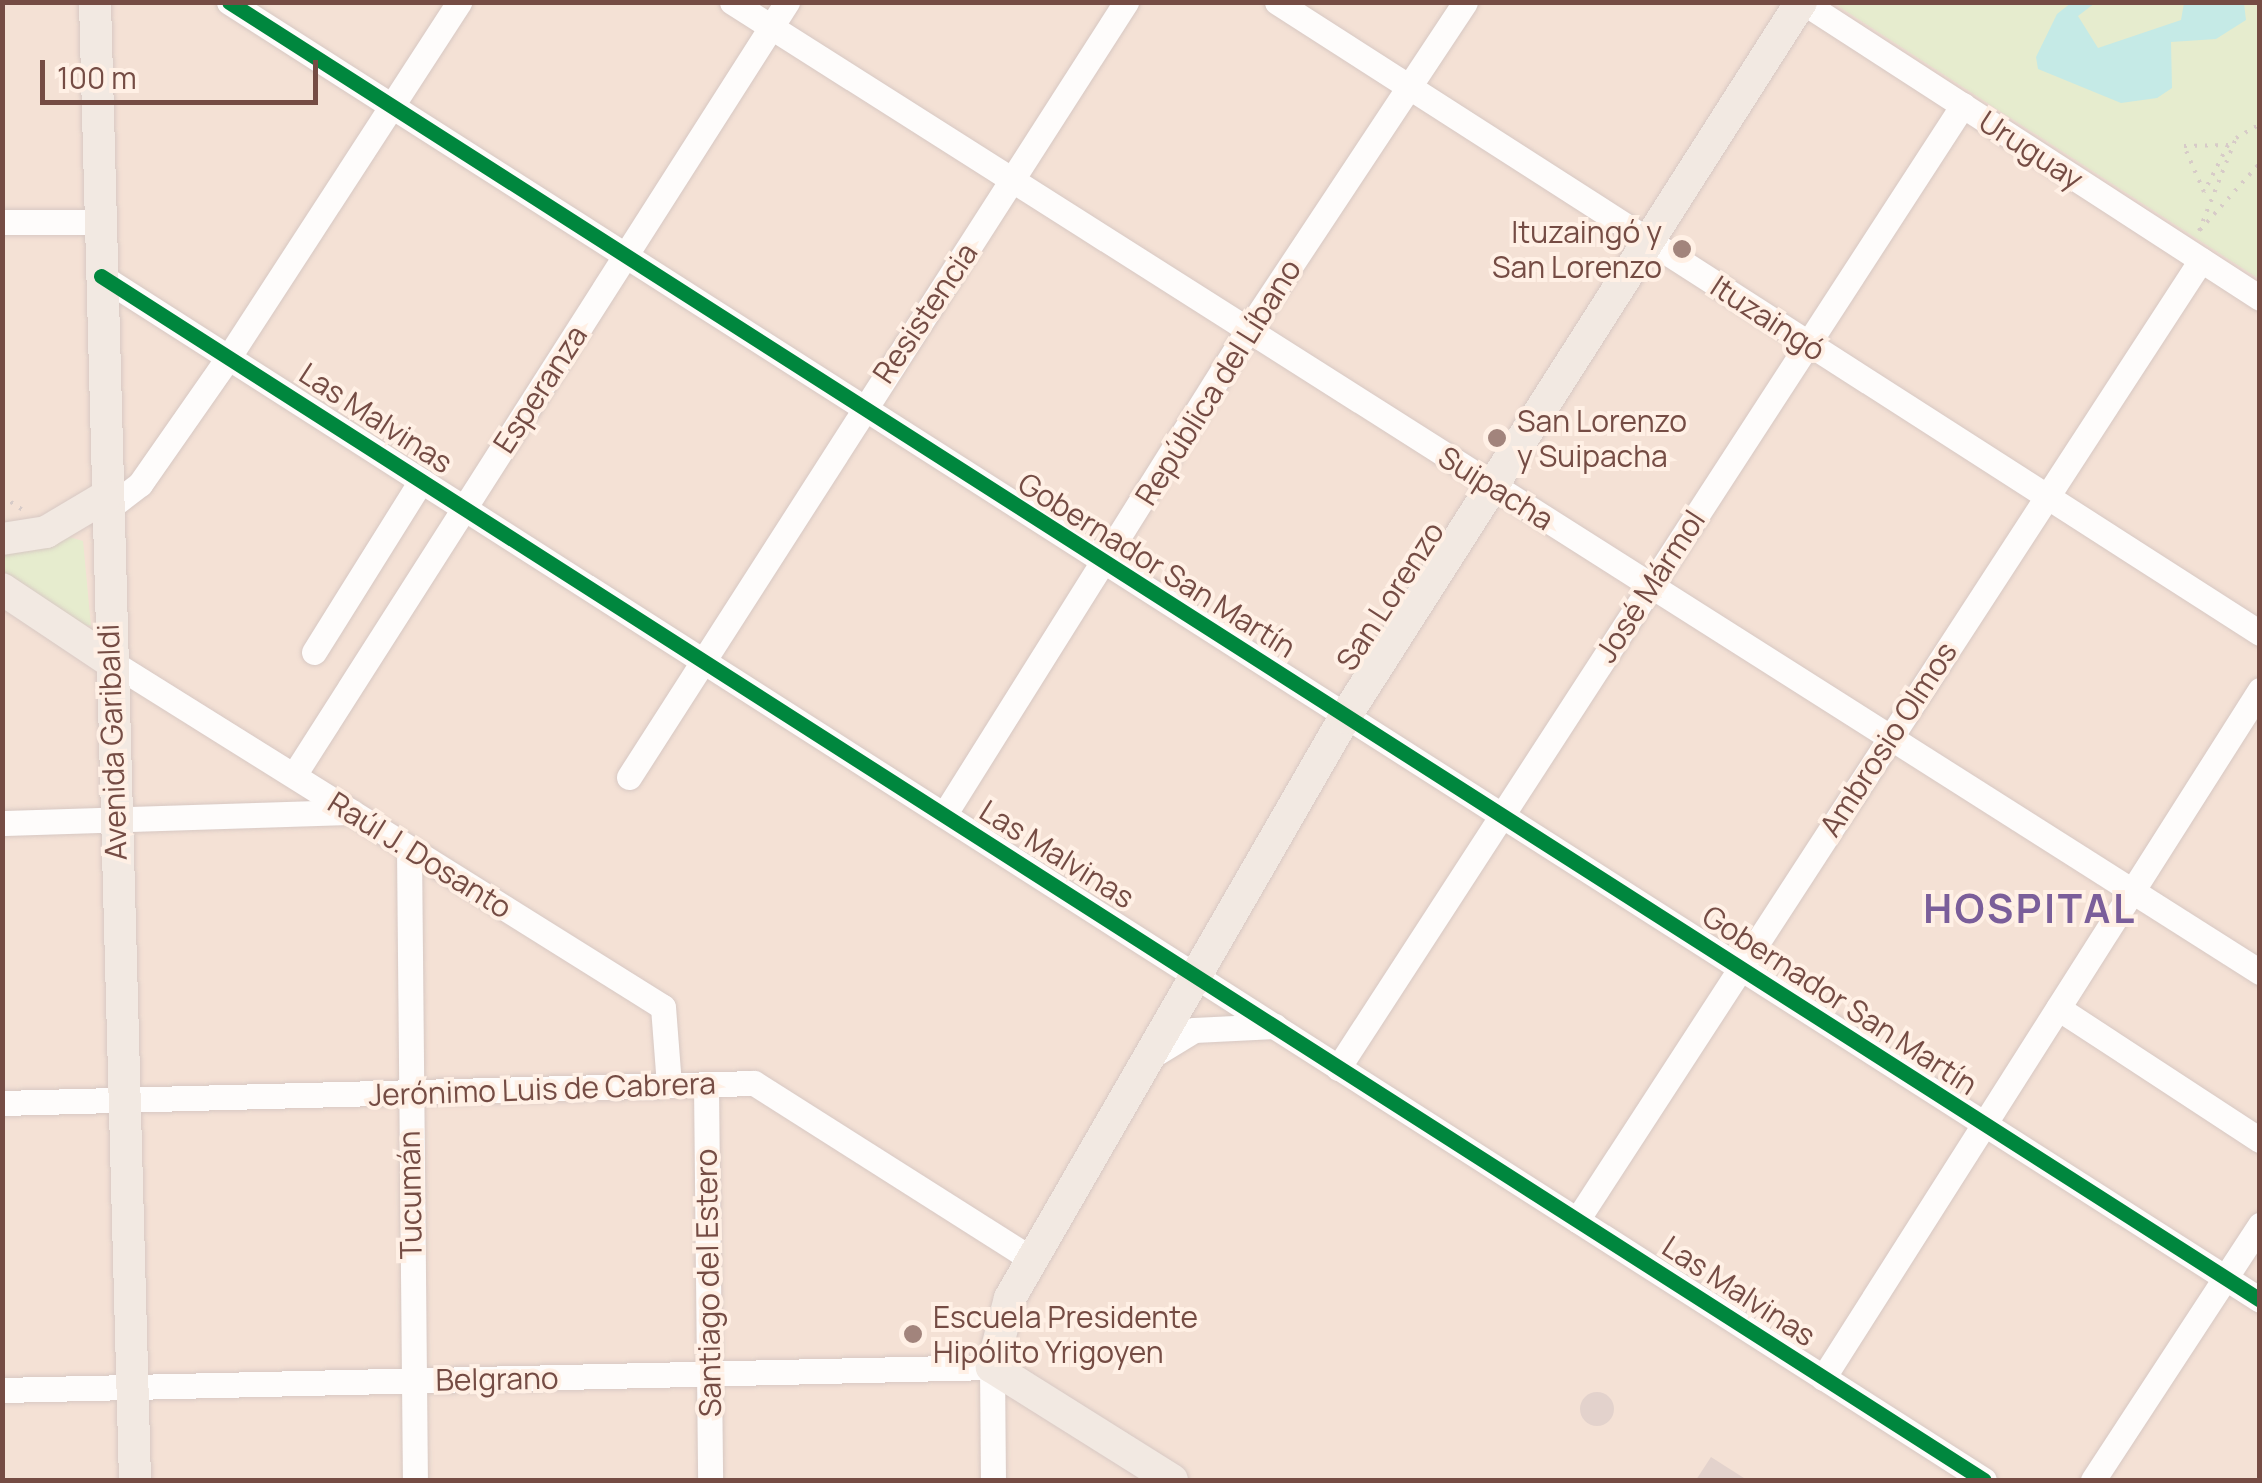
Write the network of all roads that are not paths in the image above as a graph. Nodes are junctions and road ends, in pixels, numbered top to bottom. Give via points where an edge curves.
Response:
1 (95, 2) edge
2 (230, 2) edge
3 (459, 2) edge
4 (732, 2) edge
5 (787, 2) edge
6 (1126, 2) edge
7 (1278, 2) edge
8 (1464, 2) edge
9 (1802, 2) edge
10 (771, 27) junction
11 (1410, 87) junction
12 (1963, 106) junction
13 (392, 112) junction
14 (1013, 181) junction
15 (2, 222) edge
16 (100, 222) junction
17 (1648, 240) junction
18 (2194, 247) junction
19 (624, 259) junction
20 (101, 276) junction
21 (2260, 298) edge
22 (1248, 330) junction
23 (1806, 342) junction
24 (230, 355) junction
25 (861, 410) junction
26 (421, 481) junction
27 (1493, 486) junction
28 (2046, 496) junction
29 (463, 508) junction
30 (106, 510) junction
31 (2, 539) edge
32 (1105, 564) junction
33 (1650, 585) junction
34 (2, 590) edge
35 (2260, 633) edge
36 (314, 652) dead end
37 (110, 661) junction
38 (702, 661) junction
39 (2260, 690) edge
40 (1345, 717) junction
41 (1890, 738) junction
42 (294, 775) junction
43 (630, 777) dead end
44 (352, 812) junction
45 (944, 815) junction
46 (1502, 817) junction
47 (115, 822) junction
48 (2, 823) edge
49 (409, 849) junction
50 (2131, 891) junction
51 (1738, 968) junction
52 (2260, 972) edge
53 (1195, 974) junction
54 (2058, 1008) junction
55 (1276, 1026) junction
56 (1144, 1061) junction
57 (1338, 1068) junction
58 (706, 1084) junction
59 (669, 1086) junction
60 (408, 1092) junction
61 (123, 1102) junction
62 (2, 1103) edge
63 (1985, 1125) junction
64 (2260, 1140) edge
65 (1577, 1220) junction
66 (2260, 1225) edge
67 (1030, 1258) junction
68 (2225, 1278) junction
69 (2260, 1300) edge
70 (992, 1367) junction
71 (709, 1374) junction
72 (1823, 1378) junction
73 (413, 1381) junction
74 (132, 1387) junction
75 (2, 1390) edge
76 (136, 1480) edge
77 (415, 1480) edge
78 (710, 1480) edge
79 (993, 1480) edge
80 (1172, 1480) edge
81 (1984, 1480) edge
82 (2093, 1480) edge

1 - 16 main road, Avenida Garibaldi
2 - 13 street, Gobernador San Martín
3 - 13 street
4 - 10 street, Suipacha
5 - 10 street, Esperanza
6 - 14 street, Resistencia
7 - 11 street, Ituzaingó
8 - 11 street, República del Líbano
9 - 12 street, Uruguay
9 - 17 main road, San Lorenzo
10 - 14 street, Suipacha
10 - 19 street, Esperanza
11 - 17 street, Ituzaingó
11 - 22 street, República del Líbano
12 - 18 street, Uruguay
12 - 23 street, José Mármol
13 - 19 street, Gobernador San Martín
13 - 24 street
14 - 22 street, Suipacha
14 - 25 street, Resistencia
15 - 16 street
16 - 20 main road, Avenida Garibaldi
17 - 23 street, Ituzaingó
17 - 27 main road, San Lorenzo
18 - 21 street, Uruguay
18 - 28 street, Ambrosio Olmos
19 - 25 street, Gobernador San Martín
19 - 29 street, Esperanza
20 - 24 street, Las Malvinas
20 - 30 main road, Avenida Garibaldi
22 - 27 street, Suipacha
22 - 32 street, República del Líbano
23 - 28 street, Ituzaingó
23 - 33 street, José Mármol
24 - 26 street, Las Malvinas
24 - 30 street via 140,484
25 - 32 street, Gobernador San Martín
25 - 38 street, Resistencia
26 - 29 street, Las Malvinas
26 - 36 street
27 - 33 street, Suipacha
27 - 40 main road, San Lorenzo
28 - 35 street, Ituzaingó
28 - 41 street, Ambrosio Olmos
29 - 38 street, Las Malvinas
29 - 42 street, Esperanza
30 - 31 main road
30 - 37 main road, Avenida Garibaldi
32 - 40 street, Gobernador San Martín
32 - 45 street, República del Líbano
33 - 41 street, Suipacha
33 - 46 street, José Mármol
34 - 37 main road
37 - 42 street, Raúl J. Dosanto
37 - 47 main road, Avenida Garibaldi
38 - 43 street, Resistencia
38 - 45 street, Las Malvinas
39 - 50 street
40 - 46 street, Gobernador San Martín
40 - 53 main road, San Lorenzo
41 - 50 street, Suipacha
41 - 51 street, Ambrosio Olmos
42 - 44 street, Raúl J. Dosanto
44 - 47 street
44 - 49 street, Raúl J. Dosanto
45 - 53 street, Las Malvinas
46 - 51 street, Gobernador San Martín
46 - 57 street, José Mármol
47 - 48 street
47 - 61 main road, Avenida Garibaldi
49 - 59 street, Raúl J. Dosanto via 663,1007
49 - 60 street, Tucumán
50 - 52 street, Suipacha
50 - 54 street
51 - 63 street, Gobernador San Martín
51 - 65 street, Ambrosio Olmos
53 - 55 street, Las Malvinas
53 - 56 main road, San Lorenzo
54 - 63 street
54 - 64 street
55 - 56 street via 1194,1030
55 - 57 street, Las Malvinas
56 - 67 main road, San Lorenzo
57 - 65 street, Las Malvinas
58 - 59 street, Jerónimo Luis de Cabrera
58 - 67 street, Jerónimo Luis de Cabrera via 770,1087
58 - 71 street, Santiago del Estero
59 - 60 street, Jerónimo Luis de Cabrera
60 - 61 street, Jerónimo Luis de Cabrera
60 - 73 street, Tucumán
61 - 62 street, Jerónimo Luis de Cabrera
61 - 74 main road, Avenida Garibaldi
63 - 68 street, Gobernador San Martín
63 - 72 street
65 - 72 street, Las Malvinas
66 - 68 street
67 - 70 main road, San Lorenzo via 1000,1323
68 - 69 street, Gobernador San Martín
68 - 82 street
70 - 71 street, Belgrano
70 - 79 street
70 - 80 main road
71 - 73 street, Belgrano
71 - 78 street, Santiago del Estero
72 - 81 street, Las Malvinas
73 - 74 street, Belgrano
73 - 77 street, Tucumán
74 - 75 street, Belgrano
74 - 76 main road, Avenida Garibaldi

